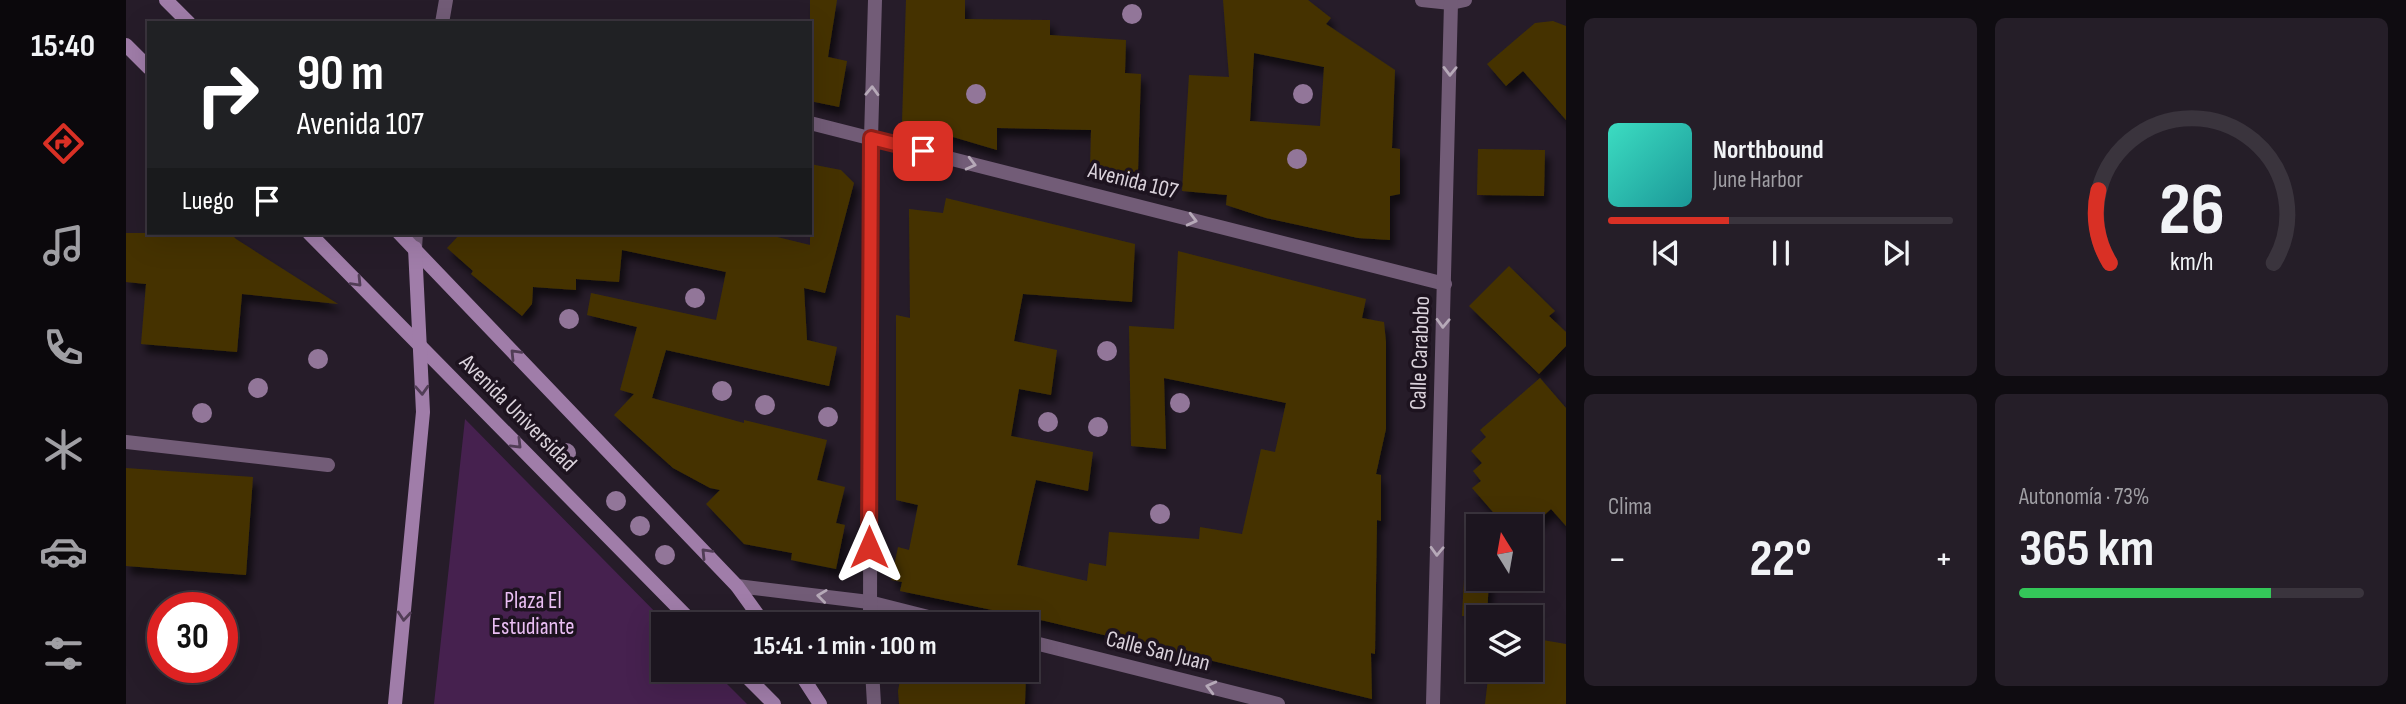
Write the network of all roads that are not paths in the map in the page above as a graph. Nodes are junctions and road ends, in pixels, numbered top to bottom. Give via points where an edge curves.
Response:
1 (166, 0) edge
2 (446, 0) edge
3 (875, 0) edge
4 (1423, 0) edge
5 (1458, 2) edge
6 (187, 21) edge
7 (442, 21) edge
8 (126, 45) edge
9 (147, 66) edge
10 (812, 123) edge
11 (871, 138) junction
12 (311, 235) edge
13 (401, 235) edge
14 (416, 235) edge
15 (415, 248) junction
16 (1445, 284) junction
17 (420, 346) junction
18 (126, 442) edge
19 (328, 465) dead end
20 (737, 586) junction
21 (869, 602) junction
22 (682, 612) edge
23 (756, 612) edge
24 (869, 612) edge
25 (909, 612) edge
26 (1039, 644) edge
27 (752, 682) edge
28 (806, 682) edge
29 (873, 682) edge
30 (395, 704) edge
31 (774, 704) edge
32 (820, 704) edge
33 (874, 704) edge
34 (1278, 704) edge
35 (1433, 704) edge

1 - 6 street
2 - 7 street
11 -> 3 street
4 - 5 street
5 -> 16 street, Calle Carabobo
8 - 9 street
10 - 11 street, Avenida 107
11 -> 16 street, Avenida 107
11 - 21 street
12 -> 17 street, Avenida Universidad
13 - 15 street, Avenida Universidad
14 - 15 street
15 - 17 street
20 -> 15 street, Avenida Universidad
16 -> 35 street, Calle Carabobo
17 -> 22 street, Avenida Universidad
17 -> 30 street via 423,412
18 - 19 street
21 -> 20 street
20 - 23 street, Avenida Universidad
21 - 24 street
21 - 25 street
34 -> 26 street, Calle San Juan
27 - 31 street
28 - 32 street
29 - 33 street

